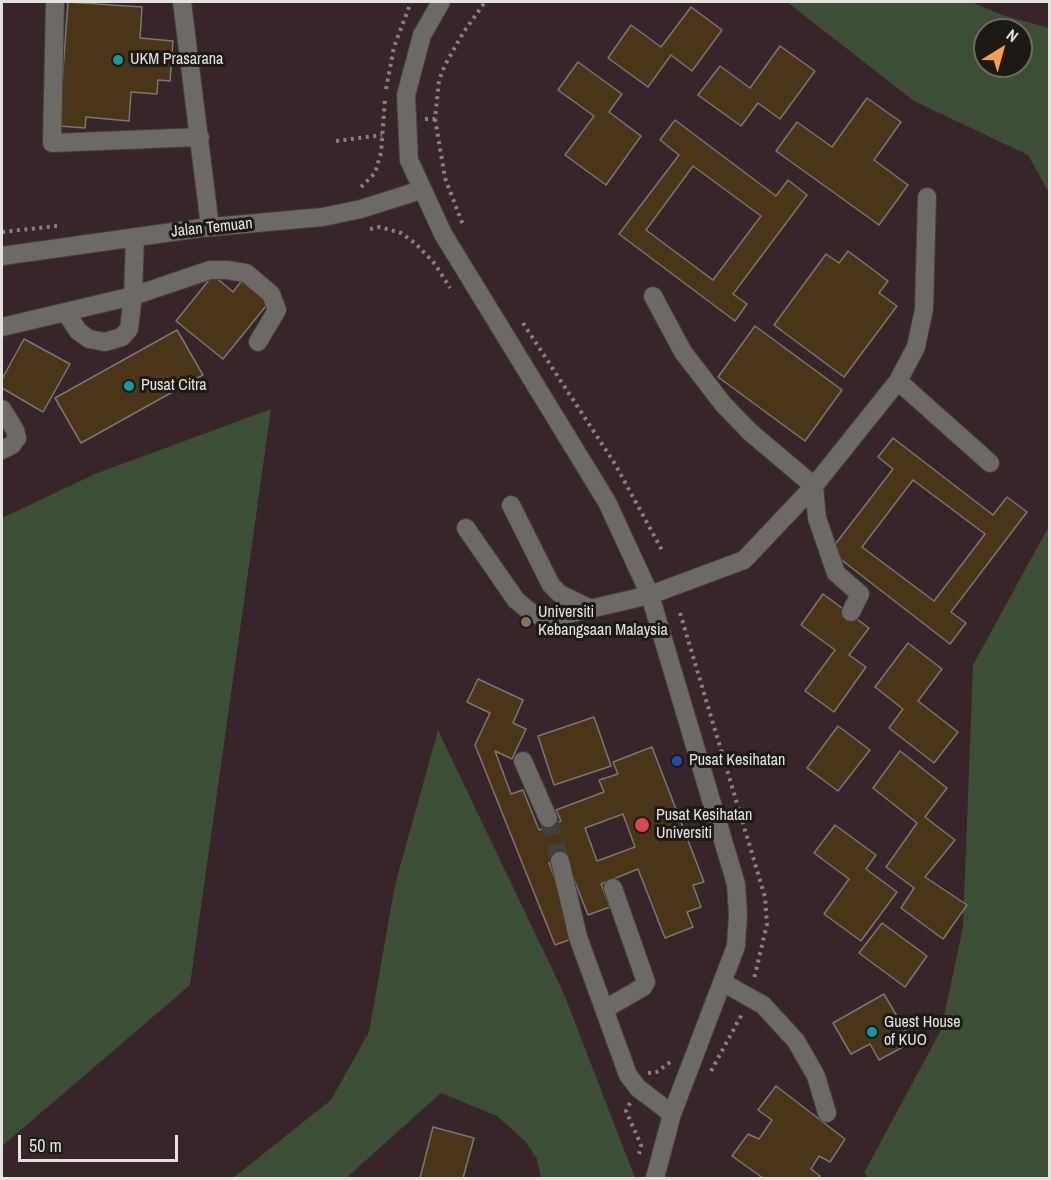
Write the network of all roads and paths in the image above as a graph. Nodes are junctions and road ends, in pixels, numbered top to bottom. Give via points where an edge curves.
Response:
1 (55, 2) edge
2 (182, 2) edge
3 (411, 2) edge
4 (441, 2) edge
5 (485, 2) edge
6 (383, 119) junction
7 (435, 119) junction
8 (407, 126) junction
9 (382, 135) junction
10 (200, 137) junction
11 (336, 141) dead end
12 (357, 189) dead end
13 (421, 190) junction
14 (927, 197) dead end
15 (60, 226) dead end
16 (210, 227) junction
17 (464, 228) dead end
18 (2, 232) edge
19 (135, 237) junction
20 (2, 256) edge
21 (133, 296) junction
22 (653, 296) dead end
23 (67, 314) junction
24 (522, 321) dead end
25 (2, 327) edge
26 (258, 342) dead end
27 (898, 381) junction
28 (2, 409) edge
29 (2, 450) edge
30 (990, 463) dead end
31 (814, 486) junction
32 (511, 505) dead end
33 (466, 528) dead end
34 (663, 552) dead end
35 (650, 595) junction
36 (589, 608) junction
37 (851, 612) dead end
38 (523, 761) dead end
39 (548, 818) tunnel mouth
40 (560, 861) tunnel mouth
41 (613, 888) dead end
42 (722, 982) junction
43 (605, 1009) junction
44 (827, 1113) dead end
45 (672, 1114) junction
46 (655, 1179) edge

1 - 10 street via 52,143
2 - 10 street
3 - 6 path via 387,71
4 - 8 street via 422,35 406,95
5 - 7 path via 445,65
6 - 8 path
6 - 9 path
7 - 8 path
7 - 17 path via 445,178
8 - 13 street via 409,160
9 - 11 path
9 - 12 path via 375,173
10 - 16 street
13 - 16 street, Jalan Temuan via 323,217
13 - 35 street via 443,234 607,502
14 - 27 street via 924,309 916,347
15 - 18 path
16 - 19 street, Jalan Temuan
19 - 20 street, Jalan Temuan
19 - 21 street
21 - 23 street
21 - 23 street via 129,329 122,337 105,342 89,339 78,331
21 - 26 street via 210,270 246,273 271,294 277,310
22 - 31 street via 683,352 723,404
23 - 25 street
24 - 34 path via 615,464
27 - 30 street
27 - 31 street
28 - 29 street via 16,438
31 - 35 street via 744,560
31 - 37 street via 817,518 836,573 860,594
32 - 36 street via 551,585 560,594
33 - 36 street via 516,600 529,611 555,617
35 - 36 street
35 - 42 street via 736,884 736,946
38 - 39 street
40 - 43 street via 578,937
41 - 43 street via 646,982
42 - 44 street via 763,1005 796,1041 816,1076
42 - 45 street
43 - 45 street via 632,1082
45 - 46 street

